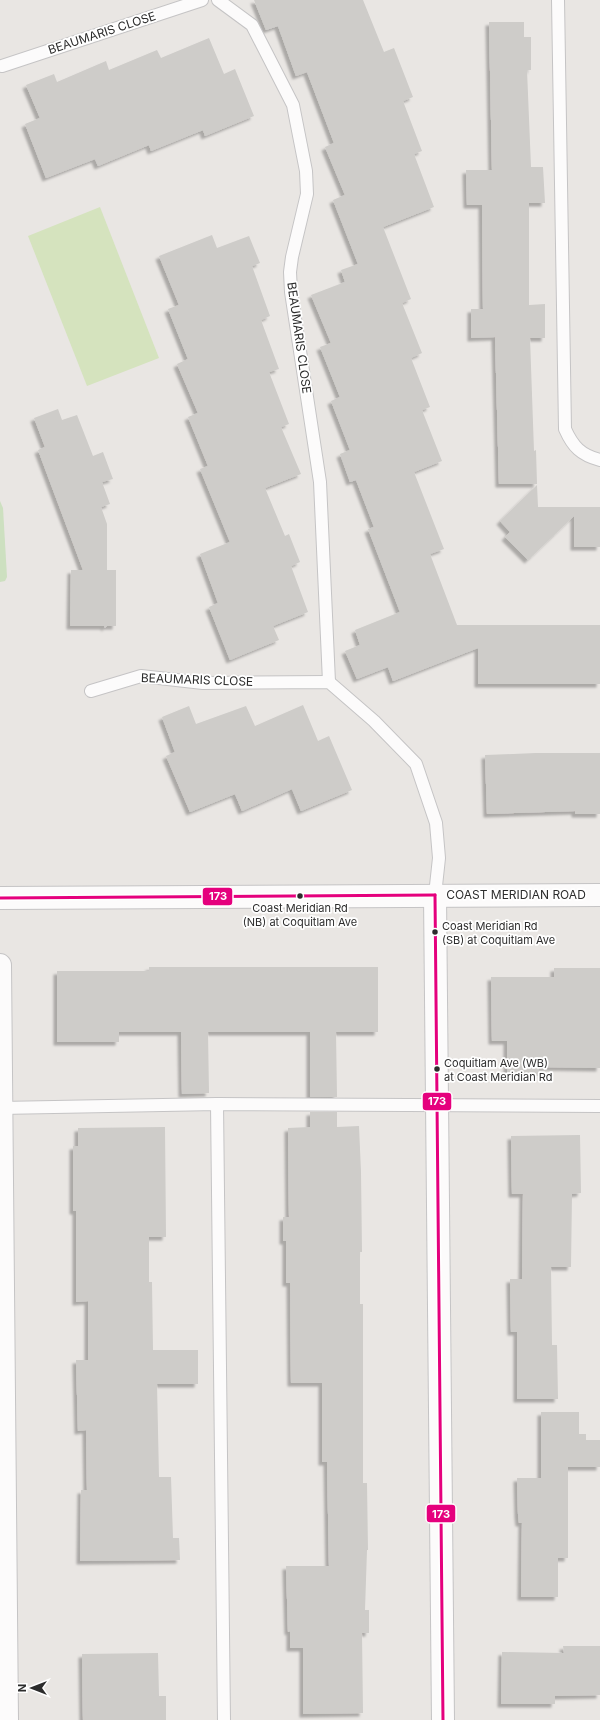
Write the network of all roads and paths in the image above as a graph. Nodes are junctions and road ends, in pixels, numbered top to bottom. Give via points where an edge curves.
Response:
1 (202, 0) edge
2 (218, 0) edge
3 (558, 0) edge
4 (2, 66) dead end
5 (600, 460) edge
6 (329, 682) junction
7 (91, 691) dead end
8 (600, 894) edge
9 (435, 895) junction
10 (0, 898) edge
11 (0, 965) edge
12 (217, 1104) junction
13 (436, 1105) junction
14 (600, 1106) edge
15 (1, 1108) edge
16 (7, 1720) edge
17 (224, 1720) edge
18 (443, 1720) edge

1 - 4 lane, BEAUMARIS CLOSE
2 - 6 lane, BEAUMARIS CLOSE via 252,25 293,105 306,171 307,194 290,272 320,482
3 - 5 lane via 565,429 575,447 586,456
6 - 7 lane, BEAUMARIS CLOSE via 203,683 141,676
6 - 9 lane via 374,721 416,764 436,823 439,858
8 - 9 street, COAST MERIDIAN ROAD
9 - 10 street, COAST MERIDIAN ROAD
9 - 13 street
11 - 15 street
12 - 13 lane
12 - 15 lane
12 - 17 lane
13 - 14 lane
13 - 18 street
15 - 16 street

